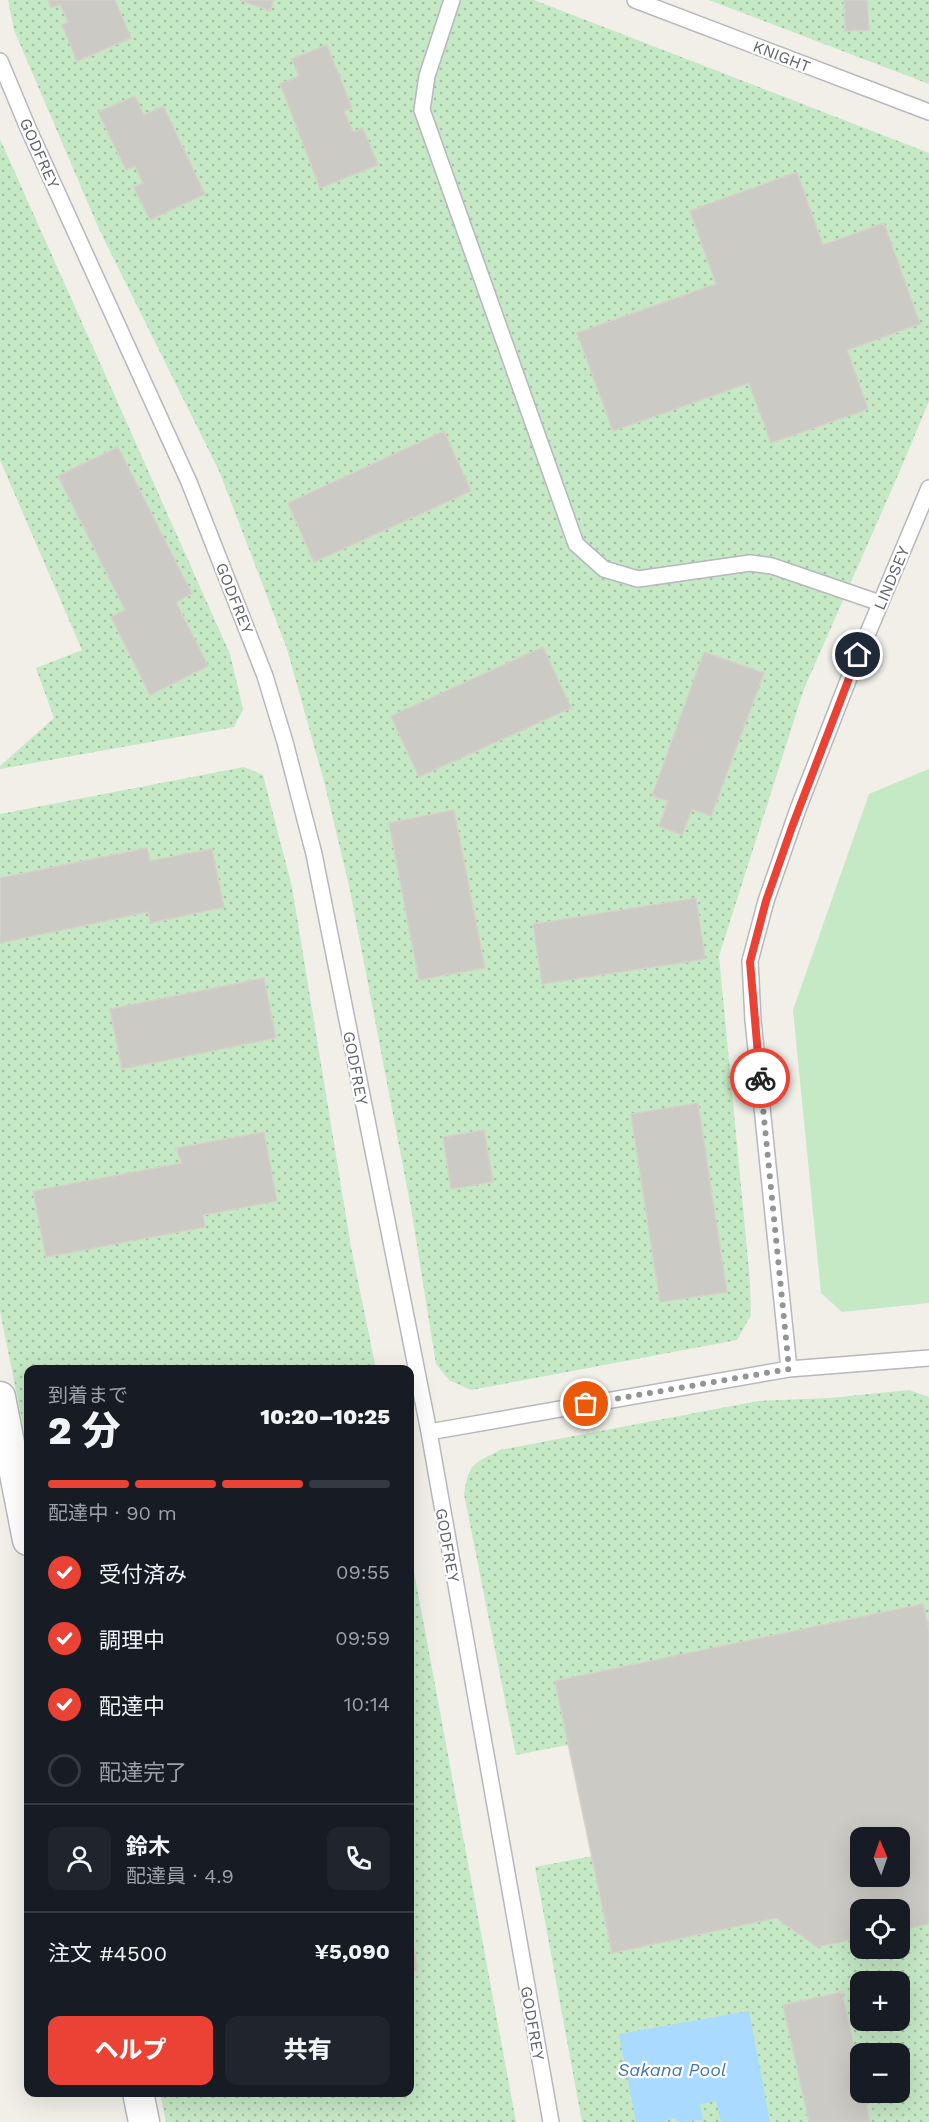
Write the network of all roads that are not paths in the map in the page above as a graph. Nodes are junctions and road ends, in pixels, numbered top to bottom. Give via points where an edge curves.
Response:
1 (453, 0) edge
2 (635, 0) edge
3 (0, 61) edge
4 (929, 112) edge
5 (929, 488) edge
6 (880, 603) junction
7 (929, 1358) edge
8 (789, 1369) junction
9 (0, 1397) edge
10 (429, 1432) junction
11 (24, 1520) edge
12 (551, 2122) edge

1 - 6 lane via 427,76 422,110 576,544 604,569 638,579 750,562
2 - 4 lane, KNIGHT
3 - 10 lane, GODFREY via 189,482 265,676 314,854
5 - 6 lane, LINDSEY
6 - 8 lane, LINDSEY via 798,809 750,962
7 - 8 lane
8 - 10 lane
9 - 11 street
10 - 12 lane, GODFREY

